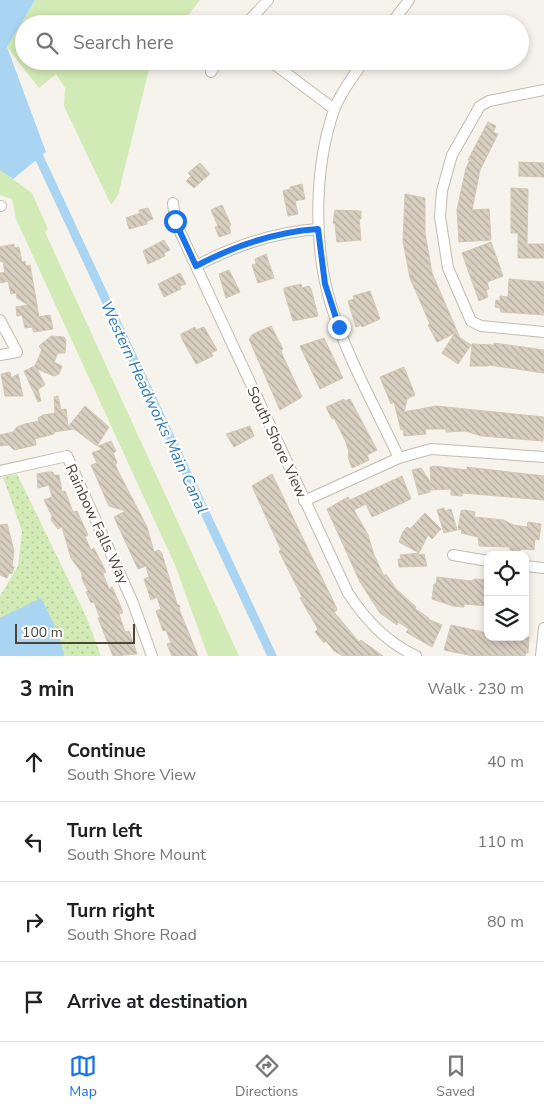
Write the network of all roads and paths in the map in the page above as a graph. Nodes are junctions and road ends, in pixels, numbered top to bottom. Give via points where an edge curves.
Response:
1 (268, 0) edge
2 (409, 0) edge
3 (254, 15) edge
4 (398, 15) edge
5 (282, 70) edge
6 (358, 70) edge
7 (544, 90) edge
8 (334, 108) junction
9 (173, 203) dead end
10 (318, 229) junction
11 (196, 266) junction
12 (0, 320) edge
13 (544, 332) edge
14 (0, 355) edge
15 (399, 458) junction
16 (544, 458) edge
17 (0, 470) edge
18 (304, 501) junction
19 (453, 555) dead end
20 (484, 561) edge
21 (529, 566) edge
22 (544, 568) edge
23 (544, 628) edge
24 (152, 656) edge
25 (416, 656) edge
26 (541, 656) edge

1 - 3 street
2 - 4 street
5 - 8 street
6 - 8 street
7 - 13 street via 489,101 480,106 458,141 449,163 440,217 448,268 471,321 481,326
8 - 10 street via 323,162
9 - 11 street, South Shore View via 175,221
10 - 11 street via 295,230 270,237
10 - 15 street via 325,284 339,327
11 - 18 street, South Shore View
12 - 14 street via 17,352
15 - 16 street via 442,448
15 - 18 street
17 - 24 street, Rainbow Falls Way via 66,456 133,603
18 - 25 street, South Shore View via 338,575 359,610 389,640
19 - 20 street
21 - 22 street
23 - 26 street

